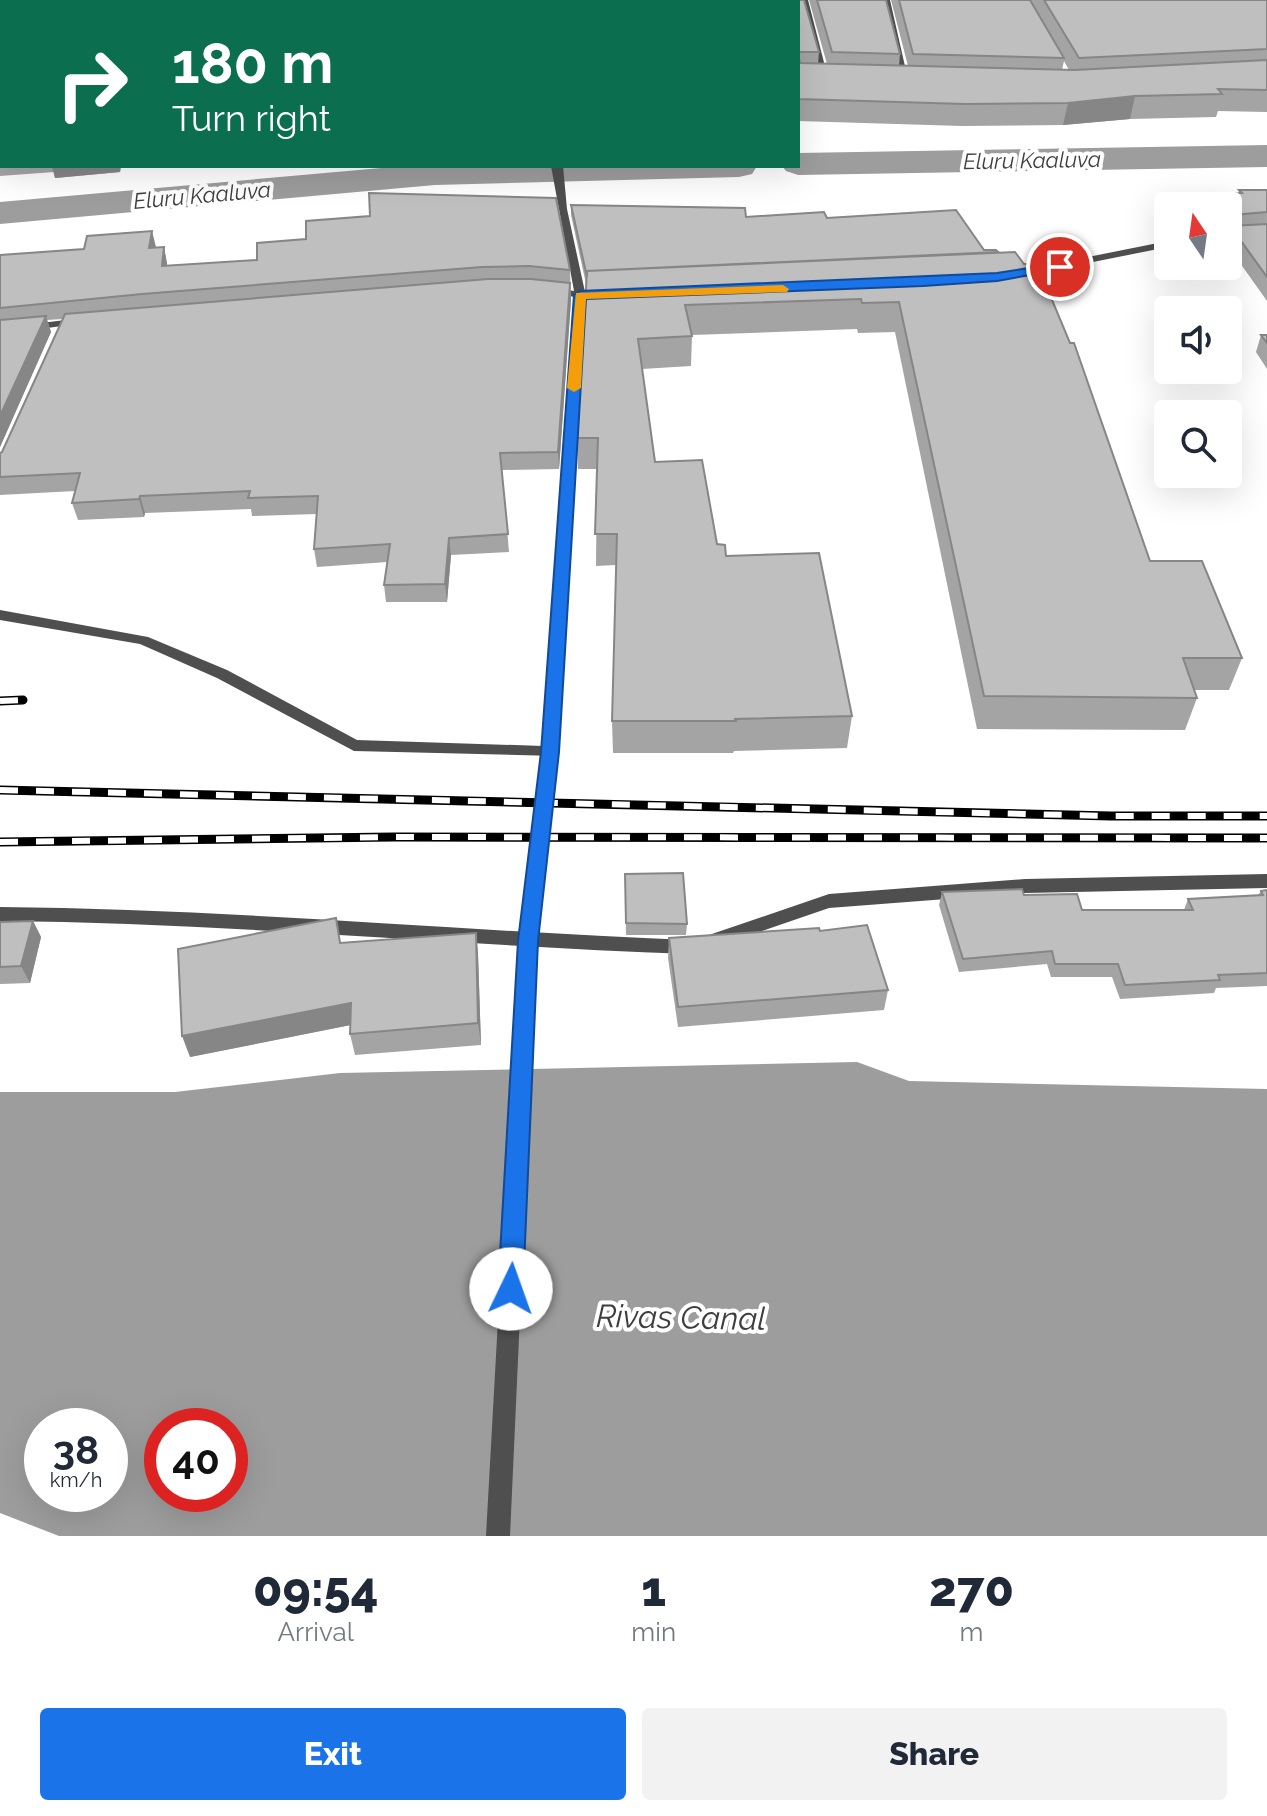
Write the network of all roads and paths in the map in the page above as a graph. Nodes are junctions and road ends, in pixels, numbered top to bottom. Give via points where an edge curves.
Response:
1 (804, 0) edge
2 (886, 0) edge
3 (812, 80) edge
4 (826, 80) junction
5 (839, 81) edge
6 (893, 82) edge
7 (906, 82) junction
8 (922, 83) edge
9 (557, 168) edge
10 (1154, 247) edge
11 (1009, 275) edge
12 (535, 289) edge
13 (619, 294) edge
14 (580, 295) junction
15 (94, 320) edge
16 (64, 323) junction
17 (0, 331) edge
18 (57, 337) edge
19 (0, 615) edge
20 (550, 752) junction
21 (1267, 881) edge
22 (0, 914) edge
23 (528, 941) junction
24 (498, 1536) edge

1 - 4 street
2 - 7 street
3 - 4 street
4 - 5 street
6 - 7 street
7 - 8 street
9 - 14 street
10 - 11 street
12 - 14 street
13 - 14 street
14 - 20 street
15 - 16 street
16 - 17 street
16 - 18 street
19 - 20 street via 143,640 222,674 354,745
20 - 23 street
21 - 23 street via 1025,886 829,901 694,947
22 - 23 street via 117,915
23 - 24 street

